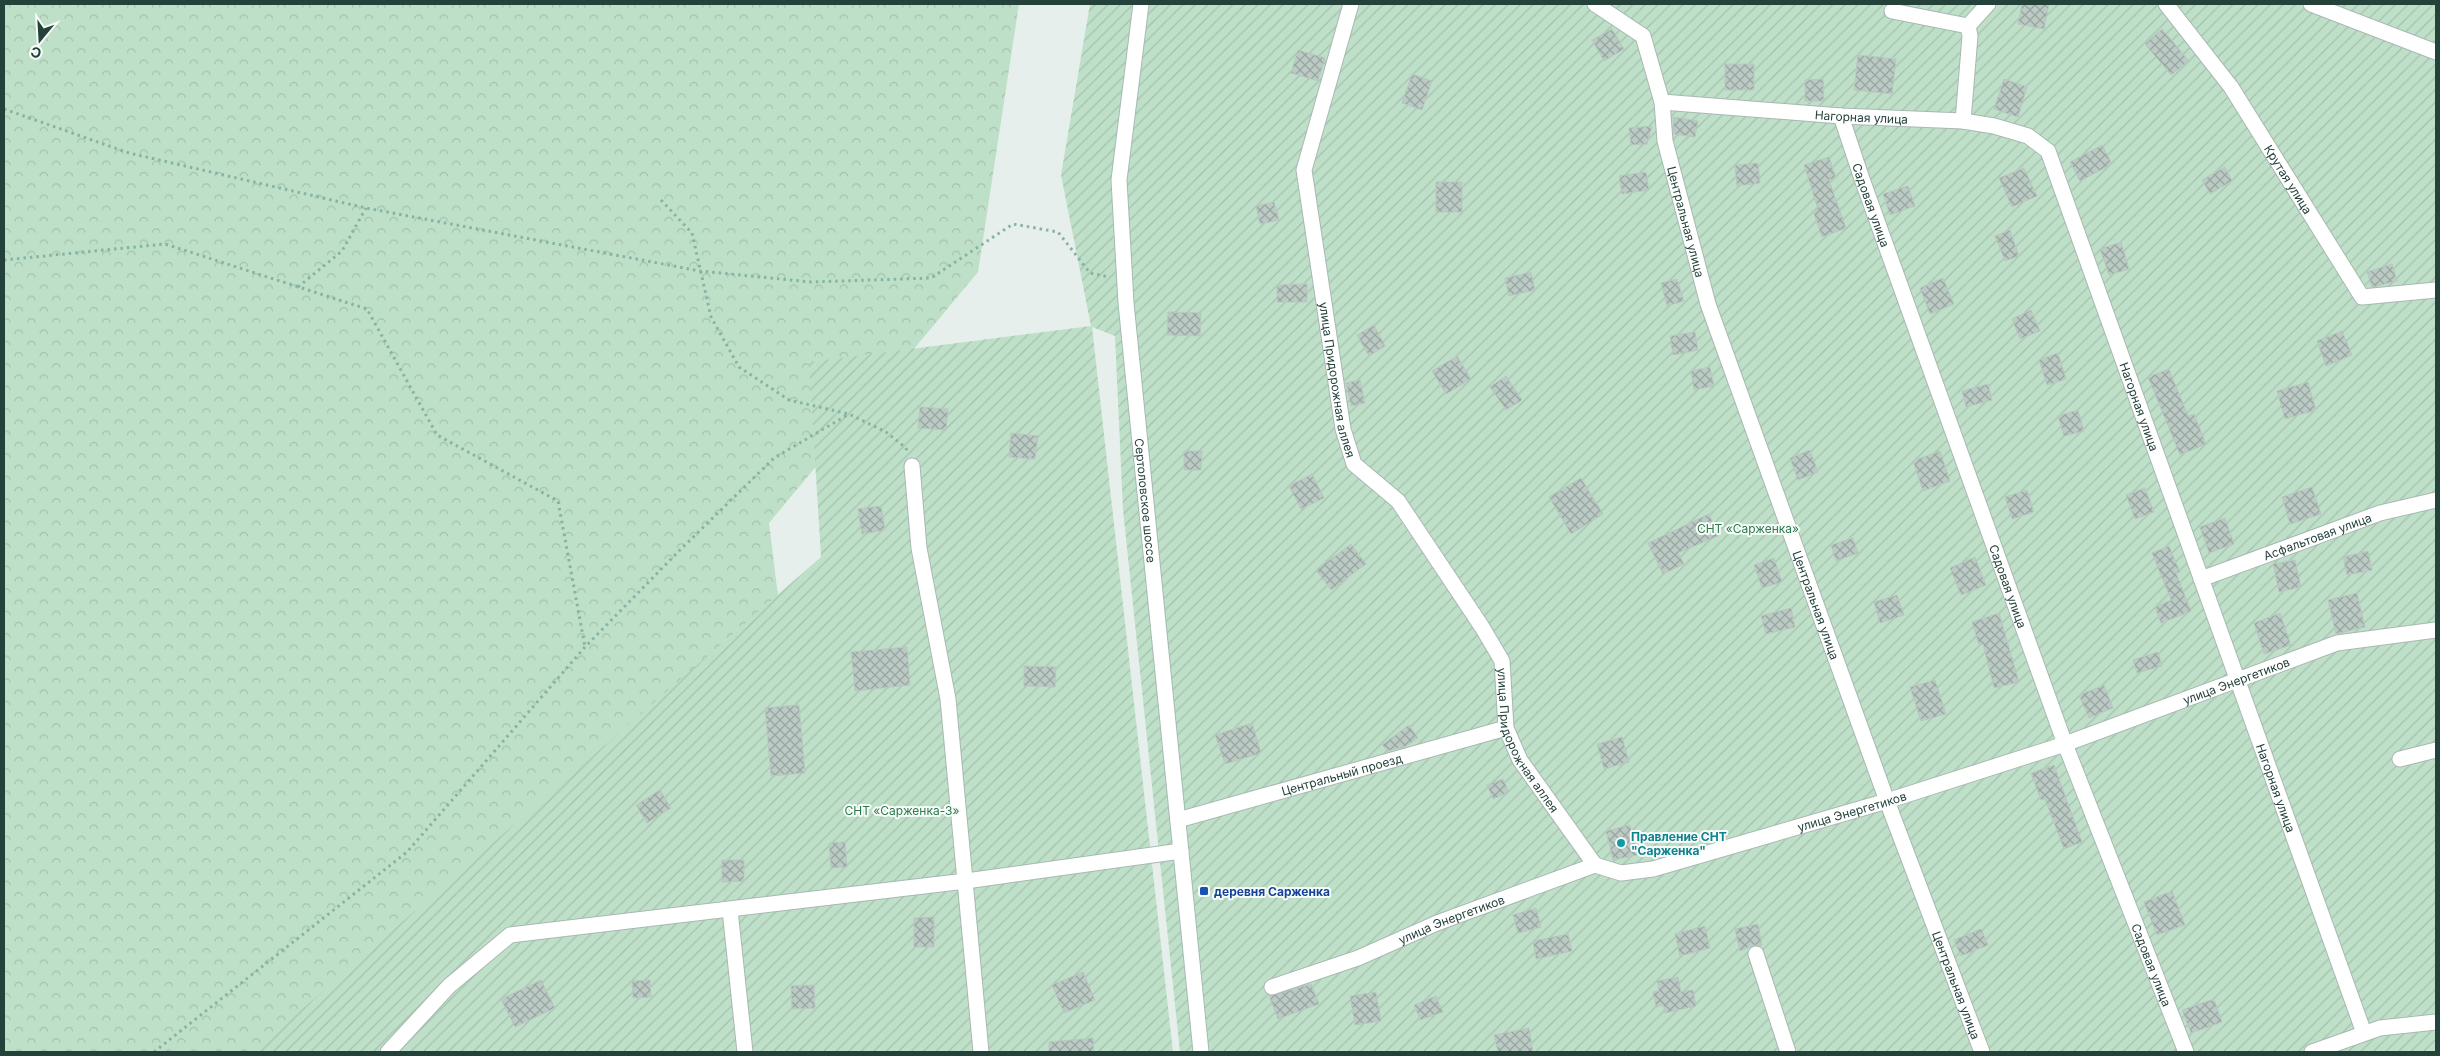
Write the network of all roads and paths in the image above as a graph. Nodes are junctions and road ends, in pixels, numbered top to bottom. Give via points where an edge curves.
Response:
1 (1351, 4) edge
2 (1595, 4) edge
3 (1988, 4) edge
4 (2166, 4) edge
5 (2311, 4) edge
6 (1141, 5) edge
7 (1892, 11) dead end
8 (1968, 26) junction
9 (2436, 52) edge
10 (1662, 102) junction
11 (4, 109) edge
12 (1841, 116) junction
13 (1964, 121) junction
14 (661, 200) dead end
15 (366, 208) junction
16 (4, 260) edge
17 (700, 271) junction
18 (1124, 280) junction
19 (298, 287) junction
20 (2436, 290) edge
21 (849, 414) junction
22 (912, 466) joint
23 (2436, 500) edge
24 (2201, 579) junction
25 (2436, 630) edge
26 (584, 647) junction
27 (2237, 679) junction
28 (1506, 728) junction
29 (2065, 744) junction
30 (2436, 750) edge
31 (2400, 759) dead end
32 (1887, 800) junction
33 (1178, 820) junction
34 (1181, 851) junction
35 (1594, 865) junction
36 (966, 881) junction
37 (730, 910) junction
38 (1756, 954) dead end
39 (1272, 987) dead end
40 (2436, 1022) edge
41 (2364, 1033) junction
42 (154, 1052) edge
43 (388, 1052) edge
44 (745, 1052) edge
45 (981, 1052) edge
46 (1201, 1052) edge
47 (1788, 1052) edge
48 (1982, 1052) edge
49 (2186, 1052) edge
50 (2312, 1052) edge

1 - 28 street, улица Придорожная аллея via 1304,170 1343,429 1354,464 1398,501 1502,661
2 - 10 street, Центральная улица via 1643,36
3 - 8 street
4 - 20 street, Крутая улица via 2232,87 2362,297
5 - 9 street
6 - 18 street, Сертоловское шоссе via 1119,180
7 - 8 street
8 - 13 street
10 - 12 street, Нагорная улица
10 - 32 street, Центральная улица via 1665,141 1708,304
11 - 15 path via 129,153
12 - 13 street, Нагорная улица
12 - 29 street, Садовая улица
13 - 24 street, Нагорная улица via 2028,136 2048,151
14 - 17 path via 692,233
15 - 17 path
15 - 19 path via 342,251
16 - 19 path via 166,244
17 - 18 path via 812,282 931,278 1013,224 1058,232 1090,273
17 - 21 path via 711,317 739,366 789,400
18 - 33 street, Сертоловское шоссе
19 - 26 path via 367,309 437,435 558,502
21 - 22 path via 886,432 906,448
21 - 26 path via 774,458
22 - 36 street via 919,548 948,699
23 - 24 street, Асфальтовая улица via 2380,512
24 - 27 street, Нагорная улица
25 - 27 street, улица Энергетиков via 2337,643
26 - 42 path via 407,852
27 - 29 street, улица Энергетиков
27 - 41 street, Нагорная улица
28 - 33 street, Центральный проезд
28 - 35 street, улица Придорожная аллея via 1520,760
29 - 32 street, улица Энергетиков
29 - 49 street, Садовая улица
30 - 31 street
32 - 35 street, улица Энергетиков via 1653,869 1621,873
32 - 48 street, Центральная улица
33 - 34 street, Сертоловское шоссе
34 - 36 street
34 - 46 street, Сертоловское шоссе
35 - 39 street, улица Энергетиков via 1437,923 1358,958
36 - 37 street
36 - 45 street
37 - 43 street via 510,935 448,986
37 - 44 street
38 - 47 street
40 - 41 street via 2380,1028
41 - 50 street

